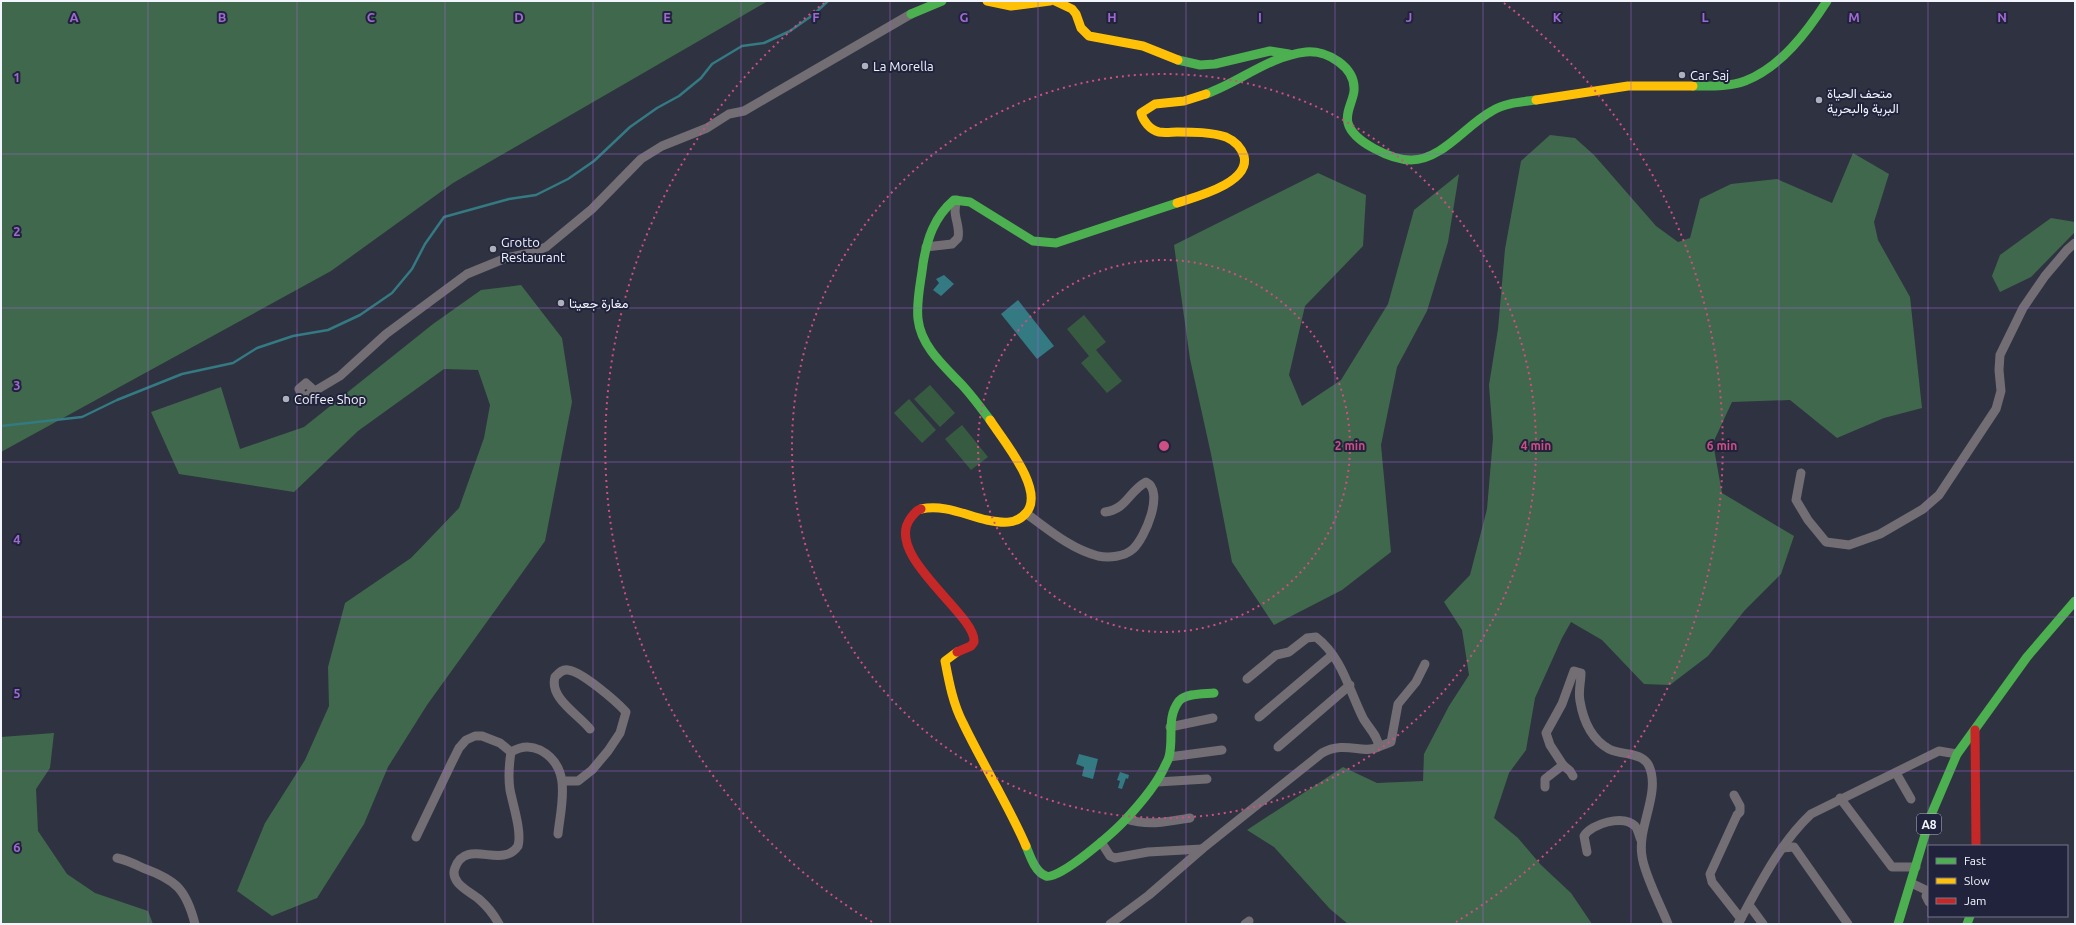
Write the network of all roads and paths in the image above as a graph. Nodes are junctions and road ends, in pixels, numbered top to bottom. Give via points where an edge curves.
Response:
1 (942, 1) edge
2 (987, 1) edge
3 (1050, 1) edge
4 (1055, 1) edge
5 (1827, 1) edge
6 (911, 14) joint
7 (1294, 54) junction
8 (957, 200) junction
9 (2075, 243) edge
10 (926, 247) junction
11 (315, 391) dead end
12 (1801, 472) dead end
13 (1105, 512) dead end
14 (1028, 514) junction
15 (2075, 601) edge
16 (1331, 656) junction
17 (1425, 664) dead end
18 (1247, 679) dead end
19 (1350, 685) junction
20 (1214, 693) dead end
21 (1260, 717) dead end
22 (1213, 718) dead end
23 (1170, 727) junction
24 (590, 729) dead end
25 (1974, 730) junction
26 (1278, 747) dead end
27 (1378, 747) junction
28 (1222, 750) dead end
29 (511, 752) junction
30 (1957, 754) junction
31 (1169, 757) junction
32 (1976, 763) junction
33 (1563, 765) junction
34 (1896, 773) junction
35 (1573, 776) dead end
36 (1207, 779) dead end
37 (563, 781) junction
38 (1157, 782) junction
39 (1545, 787) dead end
40 (1734, 795) dead end
41 (1840, 798) junction
42 (1911, 799) dead end
43 (1190, 818) dead end
44 (1126, 819) junction
45 (558, 834) dead end
46 (416, 837) dead end
47 (1641, 840) junction
48 (1101, 842) junction
49 (1976, 845) edge
50 (1202, 848) junction
51 (1782, 848) junction
52 (1587, 852) dead end
53 (117, 858) dead end
54 (1916, 867) junction
55 (1911, 883) junction
56 (1928, 890) edge
57 (1749, 905) junction
58 (1740, 922) edge
59 (195, 924) edge
60 (499, 924) edge
61 (1110, 924) edge
62 (1668, 924) edge
63 (1763, 924) edge
64 (1848, 924) edge
65 (1898, 924) edge

1 - 6 main road
2 - 3 main road via 1005,6 1024,6
4 - 7 main road via 1077,13 1082,32 1089,36 1143,46 1172,58 1200,65 1270,51
5 - 7 main road via 1813,23 1787,52 1773,64 1746,80 1727,84 1622,86 1504,106 1486,115 1424,159 1402,159 1362,141 1348,124 1354,88 1352,78 1343,65 1320,52
6 - 11 street via 744,111 729,114 707,128 650,153 592,209 546,246 530,254 506,258 466,274 386,334 342,374
7 - 8 main road via 1268,62 1248,75 1205,95 1184,101 1154,104 1141,113 1153,130 1208,133 1230,139 1241,148 1245,161 1239,175 1216,190 1056,243 1033,241 970,202
8 - 10 main road via 948,204 936,218 929,232
8 - 10 street via 954,215 958,238 952,244
9 - 12 street via 2045,276 2028,302 2000,356 1998,370 2001,391 1996,409 1939,495 1923,509 1880,534 1855,543 1849,545 1826,542 1796,500
10 - 14 main road via 918,311 919,327 924,340 985,414 1017,461 1033,496
13 - 14 street via 1123,505 1140,485 1146,482 1154,489 1153,506 1143,535 1133,549 1116,556 1099,556 1079,549
14 - 48 main road via 1022,519 1007,523 938,507 926,508 916,512 909,519 906,536 912,554 921,568 976,637 971,646 945,661 950,687 962,722 1011,812 1037,869 1045,876 1053,876
15 - 25 main road, A8 via 2027,657
16 - 18 street via 1319,640 1312,637 1289,652 1276,655
16 - 19 street
16 - 21 street
17 - 27 street via 1416,682 1398,704 1392,742
19 - 26 street
19 - 27 street via 1362,716 1378,741
20 - 23 main road via 1184,697 1180,700 1173,711
22 - 23 street
23 - 31 main road
24 - 37 street via 556,694 553,683 561,671 568,670 584,676 626,712 620,733 604,756 578,781
25 - 30 main road, A8
25 - 32 main road
27 - 50 street via 1373,749 1342,746 1327,751
28 - 31 street
29 - 37 street via 524,747 545,752 558,766
29 - 46 street via 500,743 482,736 466,740 459,748
29 - 60 street via 509,781 519,836 518,846 511,854 505,856 476,852 468,854 454,870 454,876 459,884 488,908
30 - 32 main road via 1969,755
30 - 34 street via 1938,751
30 - 54 main road, A8 via 1942,789
31 - 38 main road
32 - 49 main road
33 - 35 street
33 - 39 street via 1545,778
33 - 47 street via 1550,745 1546,733 1562,704 1574,671 1581,673 1580,700 1587,725 1593,735 1609,749 1641,757 1648,764 1653,777 1648,814
34 - 41 street
34 - 42 street
36 - 38 street
37 - 45 street
38 - 44 main road
40 - 58 street via 1740,812 1710,874 1712,882
41 - 51 street via 1811,814 1797,827
41 - 54 street via 1892,867
43 - 44 street via 1160,824 1145,824
44 - 48 main road
47 - 52 street via 1635,826 1613,820 1587,831 1584,836
47 - 62 street via 1644,863
48 - 50 street via 1110,856 1115,858 1148,852
50 - 61 street via 1149,895
51 - 57 street
51 - 64 street via 1794,847
53 - 59 street via 169,879 190,905
54 - 55 main road, A8
55 - 56 street
55 - 65 main road, A8
57 - 58 street
57 - 63 street

